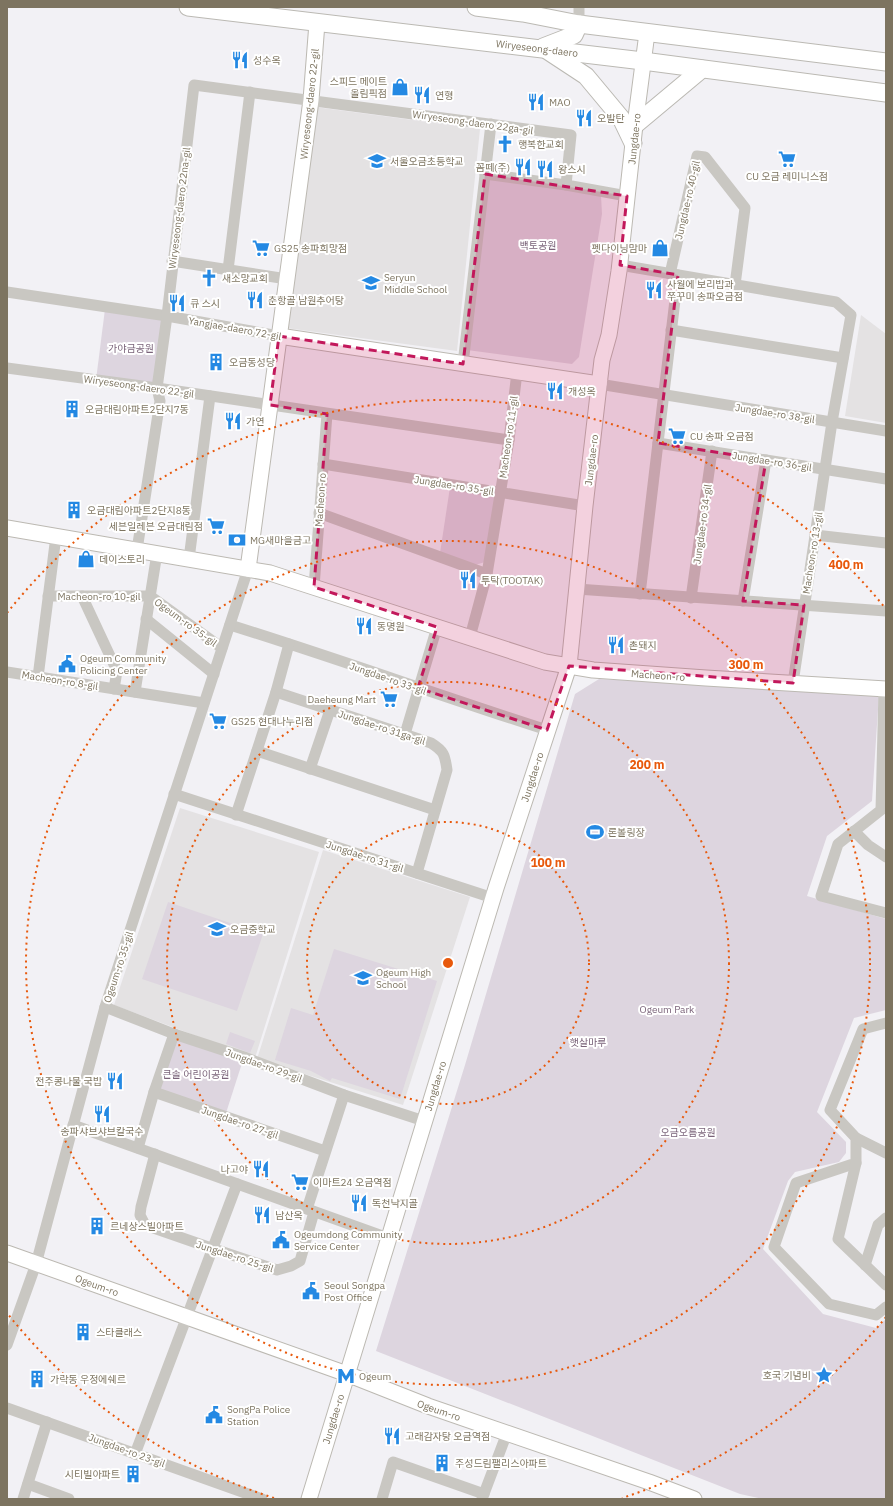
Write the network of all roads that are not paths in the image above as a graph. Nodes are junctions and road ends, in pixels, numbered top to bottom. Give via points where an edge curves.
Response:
1 (188, 7) edge
2 (476, 7) edge
3 (579, 7) edge
4 (286, 13) edge
5 (540, 17) junction
6 (317, 23) junction
7 (579, 24) junction
8 (647, 33) junction
9 (537, 48) junction
10 (643, 60) junction
11 (886, 62) edge
12 (702, 69) junction
13 (250, 92) junction
14 (886, 93) edge
15 (311, 100) junction
16 (491, 124) junction
17 (635, 125) junction
18 (633, 142) junction
19 (485, 174) junction
20 (566, 186) junction
21 (627, 196) junction
22 (172, 261) junction
23 (620, 265) junction
24 (228, 270) junction
25 (674, 274) junction
26 (287, 279) junction
27 (735, 285) junction
28 (7, 292) edge
29 (167, 316) junction
30 (671, 330) junction
31 (279, 336) junction
32 (843, 358) junction
33 (463, 364) junction
34 (7, 368) edge
35 (517, 372) junction
36 (599, 384) junction
37 (157, 388) junction
38 (663, 395) junction
39 (210, 396) junction
40 (270, 405) junction
41 (327, 414) junction
42 (832, 422) junction
43 (886, 431) edge
44 (509, 440) junction
45 (658, 443) junction
46 (712, 451) junction
47 (766, 460) junction
48 (323, 464) junction
49 (825, 469) junction
50 (886, 479) edge
51 (500, 492) junction
52 (585, 506) junction
53 (319, 513) junction
54 (7, 528) edge
55 (815, 535) junction
56 (56, 536) junction
57 (886, 543) edge
58 (137, 550) junction
59 (157, 553) junction
60 (189, 559) junction
61 (248, 569) junction
62 (487, 574) junction
63 (314, 587) junction
64 (576, 589) junction
65 (640, 594) junction
66 (48, 596) junction
67 (82, 596) junction
68 (150, 596) junction
69 (691, 598) junction
70 (742, 601) junction
71 (804, 605) junction
72 (886, 611) edge
73 (146, 619) junction
74 (230, 625) junction
75 (437, 627) junction
76 (470, 638) junction
77 (289, 644) junction
78 (222, 648) junction
79 (569, 666) junction
80 (7, 672) edge
81 (214, 674) junction
82 (38, 677) junction
83 (793, 683) junction
84 (418, 688) junction
85 (114, 689) junction
86 (885, 689) edge
87 (135, 692) junction
88 (276, 692) junction
89 (204, 703) junction
90 (330, 710) junction
91 (547, 730) junction
92 (405, 734) junction
93 (257, 751) junction
94 (310, 769) junction
95 (174, 794) junction
96 (435, 810) junction
97 (236, 815) junction
98 (854, 831) junction
99 (886, 857) edge
100 (417, 873) junction
101 (493, 898) junction
102 (886, 913) edge
103 (105, 1007) junction
104 (886, 1023) edge
105 (174, 1034) junction
106 (154, 1092) junction
107 (344, 1095) junction
108 (424, 1121) junction
109 (73, 1125) junction
110 (856, 1138) junction
111 (138, 1148) junction
112 (325, 1151) junction
113 (886, 1153) edge
114 (155, 1154) junction
115 (856, 1163) junction
116 (237, 1184) junction
117 (311, 1210) junction
118 (886, 1218) edge
119 (388, 1238) junction
120 (214, 1249) junction
121 (7, 1253) edge
122 (36, 1264) junction
123 (865, 1265) junction
124 (886, 1285) edge
125 (886, 1307) edge
126 (186, 1317) junction
127 (9, 1330) edge
128 (7, 1344) edge
129 (347, 1374) junction
130 (7, 1408) edge
131 (47, 1422) junction
132 (507, 1433) junction
133 (135, 1454) junction
134 (28, 1484) junction
135 (245, 1496) edge
136 (483, 1497) edge
137 (24, 1499) edge
138 (69, 1499) edge
139 (262, 1499) edge
140 (308, 1499) edge
141 (383, 1499) edge
142 (694, 1499) edge

1 - 4 main road, Wiryeseong-daero
2 - 5 main road
3 - 7 street
4 - 6 main road, Wiryeseong-daero
5 - 7 main road
5 - 9 main road via 547,30
6 - 9 main road, Wiryeseong-daero
6 - 15 main road, Wiryeseong-daero 22-gil
7 - 8 main road
7 - 9 main road via 574,35
8 - 10 main road, Jungdae-ro
8 - 11 main road
9 - 10 main road, Wiryeseong-daero
9 - 18 main road via 586,76 621,118
10 - 12 main road, Wiryeseong-daero
10 - 17 main road, Jungdae-ro
12 - 14 main road, Wiryeseong-daero
12 - 17 main road
13 - 15 street, Wiryeseong-daero 22na-gil
13 - 22 street, Wiryeseong-daero 22na-gil via 194,85
13 - 24 street
15 - 16 street, Wiryeseong-daero 22ga-gil
15 - 26 main road, Wiryeseong-daero 22-gil
16 - 19 street
16 - 20 street, Wiryeseong-daero 22ga-gil via 571,135
17 - 18 main road, Jungdae-ro
18 - 21 main road, Jungdae-ro
19 - 20 street
19 - 33 street
20 - 21 street
21 - 23 main road, Jungdae-ro
22 - 24 street
22 - 29 street, Wiryeseong-daero 22na-gil
23 - 25 street
23 - 36 main road, Jungdae-ro
24 - 26 street
25 - 27 street
25 - 27 street, Jungdae-ro 40-gil via 697,156 705,157 745,208
25 - 30 street
26 - 31 main road, Wiryeseong-daero 22-gil
27 - 32 street via 836,302 851,315
28 - 29 street, Yangjae-daero 72-gil
29 - 31 street, Yangjae-daero 72-gil
29 - 37 street, Wiryeseong-daero 22na-gil
30 - 32 street
30 - 38 street
31 - 33 main road, Yangjae-daero 72-gil
31 - 40 main road, Wiryeseong-daero 22-gil
32 - 42 street
33 - 35 main road, Yangjae-daero 72-gil
34 - 37 street, Wiryeseong-daero 22-gil
35 - 36 main road, Yangjae-daero 72-gil
35 - 44 street, Macheon-ro 11-gil
36 - 38 street, Jungdae-ro 38-gil
36 - 52 main road, Jungdae-ro
37 - 39 street, Wiryeseong-daero 22-gil
37 - 58 street via 160,401
38 - 42 street, Jungdae-ro 38-gil
38 - 45 street
39 - 40 street, Wiryeseong-daero 22-gil
39 - 60 street
40 - 41 street, Wiryeseong-daero 22-gil
40 - 61 main road, Wiryeseong-daero 22-gil
41 - 44 street, Wiryeseong-daero 22-gil
41 - 48 street, Macheon-ro
42 - 43 street, Jungdae-ro 38-gil
42 - 49 street, Macheon-ro 13-gil
44 - 51 street, Macheon-ro 11-gil
45 - 46 street, Jungdae-ro 36-gil
45 - 65 street
46 - 47 street, Jungdae-ro 36-gil
46 - 69 street, Jungdae-ro 34-gil
47 - 49 street, Jungdae-ro 36-gil
47 - 70 street
48 - 51 street, Jungdae-ro 35-gil
48 - 53 street, Macheon-ro
49 - 50 street, Jungdae-ro 36-gil
49 - 55 street, Macheon-ro 13-gil
51 - 52 street, Jungdae-ro 35-gil
51 - 62 street, Macheon-ro 11-gil
52 - 64 main road, Jungdae-ro
53 - 62 street
53 - 63 street, Macheon-ro
54 - 56 main road, Macheon-ro
55 - 57 street
55 - 71 street, Macheon-ro 13-gil
56 - 58 main road, Macheon-ro
56 - 66 street
58 - 59 main road, Macheon-ro
59 - 60 main road, Macheon-ro
59 - 68 street, Macheon-ro 10-gil
60 - 61 main road, Macheon-ro
61 - 63 main road, Macheon-ro
61 - 74 street, Ogeum-ro 35-gil
62 - 76 street, Macheon-ro 11-gil
63 - 75 main road, Macheon-ro
64 - 65 street
64 - 79 main road, Jungdae-ro
65 - 69 street
66 - 67 street, Macheon-ro 10-gil
66 - 82 street
67 - 68 street, Macheon-ro 10-gil
67 - 85 street via 117,672
68 - 73 street, Macheon-ro 10-gil
68 - 78 street, Ogeum-ro 35-gil
69 - 70 street
70 - 71 street
71 - 72 street
71 - 83 street, Macheon-ro 13-gil
73 - 81 street, Ogeum-ro 35-gil
73 - 87 street, Macheon-ro 10-gil
74 - 77 street, Jungdae-ro 33-gil
74 - 78 street, Ogeum-ro 35-gil
75 - 76 main road, Macheon-ro
75 - 84 street
76 - 79 main road, Macheon-ro via 545,662
77 - 84 street, Jungdae-ro 33-gil
77 - 88 street
78 - 81 street, Ogeum-ro 35-gil
79 - 83 main road, Macheon-ro via 683,677
79 - 91 main road, Jungdae-ro
80 - 82 street, Macheon-ro 8-gil
81 - 89 street, Ogeum-ro 35-gil
82 - 85 street, Macheon-ro 8-gil
83 - 86 main road, Macheon-ro
84 - 91 street, Jungdae-ro 33-gil
84 - 92 street
85 - 87 street, Macheon-ro 8-gil
86 - 98 street via 881,810
87 - 89 street, Macheon-ro 8-gil
88 - 90 street, Jungdae-ro 31ga-gil
88 - 93 street
89 - 95 street, Ogeum-ro 35-gil
90 - 92 street, Jungdae-ro 31ga-gil
90 - 94 street, Jungdae-ro 31ga-gil
91 - 101 main road, Jungdae-ro
92 - 96 street, Jungdae-ro 31ga-gil via 431,743 441,749 445,758 447,770
93 - 94 street
93 - 97 street
94 - 96 street
95 - 97 street, Jungdae-ro 31-gil
95 - 103 street, Ogeum-ro 35-gil
96 - 100 street, Jungdae-ro 31ga-gil
97 - 100 street, Jungdae-ro 31-gil
98 - 99 street via 868,845
98 - 102 street via 838,844 821,896
100 - 101 street, Jungdae-ro 31-gil
101 - 108 main road, Jungdae-ro
103 - 105 street, Jungdae-ro 29-gil
103 - 109 street, Ogeum-ro 35-gil
104 - 110 street via 863,1029 830,1110
105 - 106 street
105 - 107 street, Jungdae-ro 29-gil
106 - 111 street
106 - 112 street, Jungdae-ro 27-gil
107 - 108 street, Jungdae-ro 29-gil
107 - 112 street, Jungdae-ro 25-gil
108 - 119 main road, Jungdae-ro
109 - 111 street
109 - 122 street, Ogeum-ro 35-gil
110 - 113 street
110 - 115 street
111 - 114 street
112 - 117 street, Jungdae-ro 25-gil
114 - 116 street
114 - 120 street, Jungdae-ro 25-gil via 140,1207 140,1215 145,1225
115 - 123 street via 838,1239
115 - 125 street via 796,1183 774,1247 829,1304 876,1315
116 - 117 street
116 - 120 street
117 - 119 street
117 - 120 street, Jungdae-ro 25-gil via 300,1261 290,1266 277,1270
118 - 123 street via 878,1225
119 - 129 main road, Jungdae-ro
120 - 126 street
121 - 122 main road, Ogeum-ro
122 - 126 main road, Ogeum-ro
122 - 127 street, Ogeum-ro 35-gil
123 - 124 street
126 - 129 main road, Ogeum-ro
126 - 133 street
127 - 128 street, Ogeum-ro 35-gil
129 - 132 main road, Ogeum-ro
129 - 140 main road, Jungdae-ro
130 - 131 street, Jungdae-ro 23-gil
131 - 133 street, Jungdae-ro 23-gil
131 - 134 street
132 - 136 street
132 - 142 main road, Ogeum-ro
133 - 135 street, Jungdae-ro 23-gil
134 - 137 street
134 - 138 street
135 - 139 street, Jungdae-ro 23-gil
136 - 141 street via 393,1462

